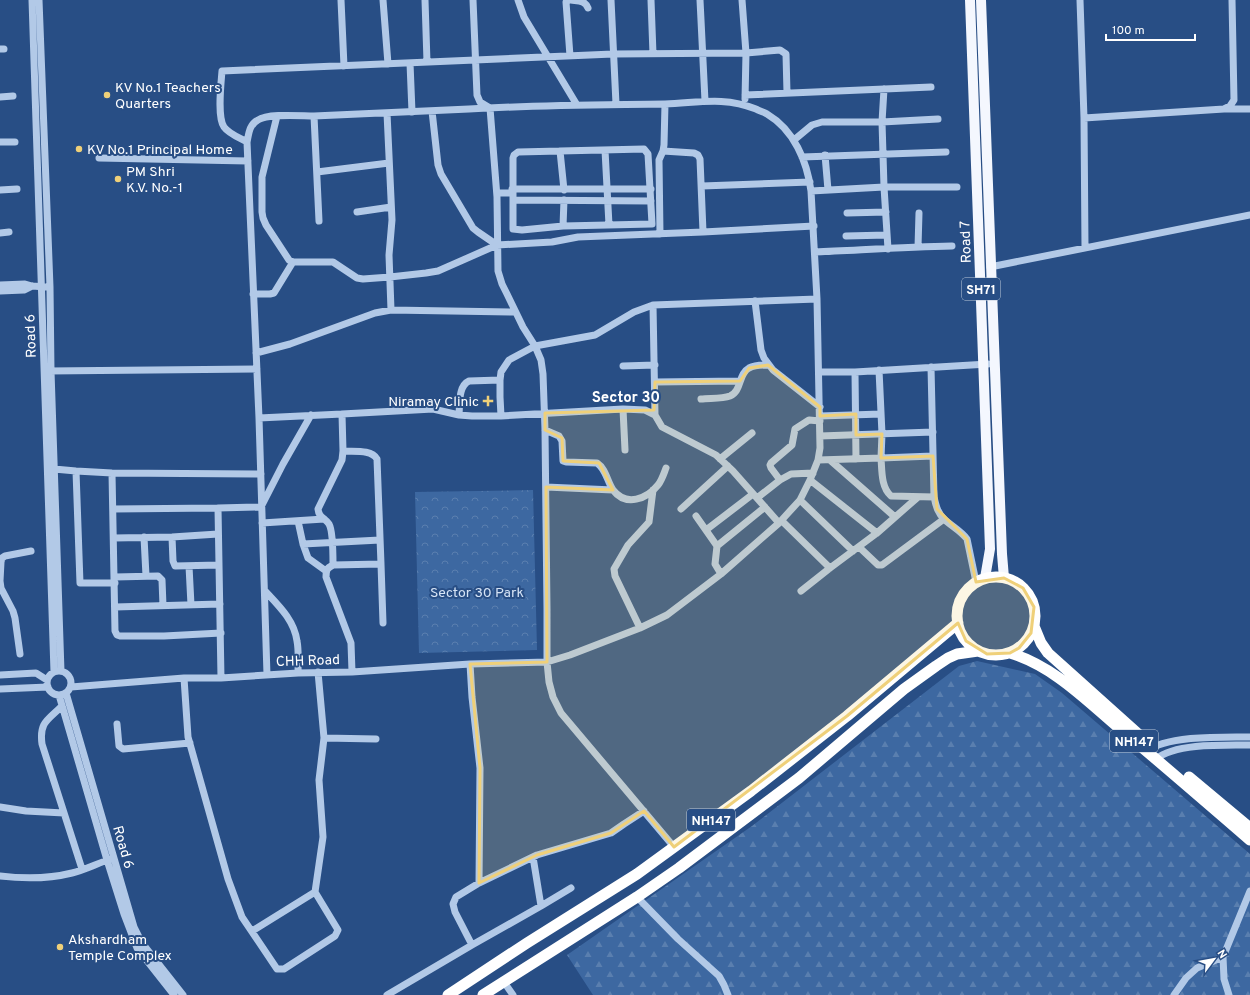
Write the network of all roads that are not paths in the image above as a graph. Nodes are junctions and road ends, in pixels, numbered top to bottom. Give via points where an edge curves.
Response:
1 (32, 0) edge
2 (39, 0) edge
3 (341, 0) edge
4 (384, 0) edge
5 (425, 0) edge
6 (473, 0) edge
7 (518, 0) edge
8 (570, 0) edge
9 (611, 0) edge
10 (651, 0) edge
11 (700, 0) edge
12 (742, 0) edge
13 (970, 0) edge
14 (981, 0) edge
15 (1080, 0) edge
16 (1232, 0) edge
17 (588, 8) dead end
18 (702, 53) junction
19 (746, 53) junction
20 (613, 54) junction
21 (653, 54) junction
22 (570, 56) junction
23 (548, 57) junction
24 (475, 60) junction
25 (427, 62) junction
26 (410, 63) junction
27 (388, 64) junction
28 (344, 66) junction
29 (931, 87) dead end
30 (884, 89) junction
31 (787, 93) junction
32 (744, 94) junction
33 (0, 96) edge
34 (13, 96) dead end
35 (705, 101) junction
36 (616, 104) junction
37 (665, 104) junction
38 (577, 105) junction
39 (745, 105) junction
40 (490, 108) junction
41 (1224, 109) junction
42 (1250, 109) edge
43 (432, 110) junction
44 (412, 112) junction
45 (387, 113) junction
46 (277, 116) junction
47 (314, 116) junction
48 (1084, 118) junction
49 (938, 119) dead end
50 (882, 122) junction
51 (794, 140) junction
52 (0, 142) edge
53 (15, 142) dead end
54 (248, 142) junction
55 (605, 150) junction
56 (560, 151) junction
57 (663, 151) junction
58 (946, 152) dead end
59 (883, 154) junction
60 (825, 155) junction
61 (802, 157) junction
62 (99, 158) dead end
63 (248, 161) junction
64 (389, 163) junction
65 (317, 172) junction
66 (810, 182) junction
67 (702, 186) junction
68 (884, 187) junction
69 (957, 187) dead end
70 (17, 189) dead end
71 (607, 189) junction
72 (0, 190) edge
73 (564, 190) junction
74 (828, 190) junction
75 (811, 191) junction
76 (497, 193) junction
77 (513, 194) junction
78 (651, 195) junction
79 (660, 195) junction
80 (564, 200) junction
81 (608, 201) junction
82 (391, 207) junction
83 (357, 212) dead end
84 (886, 212) junction
85 (847, 213) dead end
86 (918, 213) dead end
87 (1250, 215) edge
88 (319, 221) dead end
89 (609, 225) junction
90 (563, 226) junction
91 (814, 226) junction
92 (9, 232) dead end
93 (703, 232) junction
94 (0, 233) edge
95 (660, 234) junction
96 (887, 235) junction
97 (846, 236) dead end
98 (497, 244) junction
99 (952, 246) dead end
100 (918, 247) junction
101 (1085, 248) junction
102 (888, 249) junction
103 (815, 252) junction
104 (293, 262) junction
105 (990, 267) junction
106 (390, 277) junction
107 (0, 284) edge
108 (32, 286) junction
109 (42, 287) junction
110 (50, 287) junction
111 (0, 291) edge
112 (253, 294) junction
113 (817, 299) junction
114 (755, 301) junction
115 (653, 306) junction
116 (391, 310) junction
117 (515, 312) junction
118 (535, 346) junction
119 (256, 353) junction
120 (984, 364) junction
121 (994, 364) junction
122 (654, 365) junction
123 (768, 365) junction
124 (623, 366) dead end
125 (931, 367) junction
126 (257, 369) junction
127 (878, 370) junction
128 (48, 371) junction
129 (819, 372) junction
130 (855, 372) junction
131 (500, 380) junction
132 (740, 381) junction
133 (655, 382) junction
134 (701, 399) dead end
135 (820, 407) junction
136 (623, 409) junction
137 (545, 413) junction
138 (342, 414) junction
139 (856, 414) junction
140 (881, 414) junction
141 (311, 415) junction
142 (459, 415) junction
143 (655, 415) junction
144 (501, 416) junction
145 (259, 418) junction
146 (820, 418) junction
147 (546, 430) junction
148 (933, 432) junction
149 (752, 433) dead end
150 (882, 434) junction
151 (856, 435) junction
152 (820, 436) junction
153 (625, 450) dead end
154 (343, 451) junction
155 (933, 456) junction
156 (881, 458) junction
157 (720, 459) junction
158 (856, 459) junction
159 (818, 460) junction
160 (830, 460) junction
161 (728, 466) junction
162 (666, 468) dead end
163 (54, 469) junction
164 (76, 471) junction
165 (112, 473) junction
166 (261, 474) junction
167 (811, 477) junction
168 (780, 480) junction
169 (546, 487) junction
170 (613, 490) junction
171 (653, 490) junction
172 (755, 496) junction
173 (918, 497) junction
174 (934, 497) junction
175 (800, 500) junction
176 (261, 507) junction
177 (764, 507) junction
178 (218, 508) junction
179 (113, 509) junction
180 (681, 509) dead end
181 (696, 516) dead end
182 (896, 517) junction
183 (324, 519) junction
184 (944, 519) junction
185 (298, 521) junction
186 (780, 522) junction
187 (262, 523) junction
188 (706, 530) junction
189 (877, 533) junction
190 (218, 534) junction
191 (144, 537) junction
192 (172, 537) junction
193 (114, 538) junction
194 (380, 540) junction
195 (332, 543) junction
196 (303, 544) junction
197 (717, 546) junction
198 (856, 549) junction
199 (31, 551) dead end
200 (0, 562) edge
201 (381, 564) junction
202 (219, 565) junction
203 (333, 565) junction
204 (189, 566) junction
205 (830, 568) junction
206 (326, 571) junction
207 (721, 574) junction
208 (146, 576) junction
209 (1004, 578) junction
210 (115, 580) junction
211 (981, 580) junction
212 (265, 591) junction
213 (801, 591) dead end
214 (191, 604) junction
215 (220, 604) junction
216 (163, 606) junction
217 (115, 607) junction
218 (383, 623) dead end
219 (958, 623) junction
220 (1034, 626) junction
221 (640, 628) junction
222 (220, 633) junction
223 (978, 651) junction
224 (1010, 653) junction
225 (20, 654) dead end
226 (546, 662) junction
227 (470, 664) junction
228 (58, 672) junction
229 (318, 672) junction
230 (352, 672) junction
231 (298, 673) junction
232 (0, 675) edge
233 (267, 675) junction
234 (184, 678) junction
235 (221, 678) junction
236 (47, 684) junction
237 (71, 687) junction
238 (0, 689) edge
239 (62, 694) junction
240 (62, 706) junction
241 (116, 724) dead end
242 (1250, 737) edge
243 (324, 738) junction
244 (376, 740) dead end
245 (190, 743) junction
246 (1250, 745) edge
247 (1154, 753) junction
248 (0, 807) edge
249 (644, 811) junction
250 (64, 813) junction
251 (1250, 828) edge
252 (1250, 840) edge
253 (674, 847) junction
254 (534, 857) junction
255 (110, 859) junction
256 (82, 869) junction
257 (0, 876) edge
258 (479, 883) junction
259 (571, 888) dead end
260 (1250, 891) edge
261 (315, 892) junction
262 (637, 897) junction
263 (541, 906) junction
264 (252, 931) junction
265 (472, 945) junction
266 (1223, 958) junction
267 (504, 982) junction
268 (174, 995) edge
269 (183, 995) edge
270 (388, 995) edge
271 (448, 995) edge
272 (483, 995) edge
273 (513, 995) edge
274 (728, 995) edge
275 (1174, 995) edge
276 (1229, 995) edge

1 - 109 street, Road 6
2 - 110 street, Road 6
3 - 28 street
4 - 27 street
5 - 25 street
6 - 24 street
7 - 23 street via 524,17
8 - 17 street via 586,3
8 - 22 street via 566,2
9 - 20 street
10 - 21 street
11 - 18 street
12 - 19 street
13 - 120 main road, Road 7 / SH71
14 - 105 main road, Road 7 / SH71
15 - 48 street
16 - 41 street via 1234,100
18 - 19 street
18 - 21 street
18 - 35 street
19 - 31 street via 783,51 786,54
19 - 32 street
20 - 21 street
20 - 22 street
20 - 36 street
22 - 23 street
23 - 24 street
23 - 38 street
24 - 25 street
24 - 40 street via 476,95 480,102
25 - 26 street
26 - 27 street
26 - 44 street
27 - 28 street
28 - 54 street via 222,71 220,119 228,131
29 - 30 street
30 - 31 street
30 - 50 street
31 - 32 street
32 - 39 street
33 - 34 street
35 - 37 street, CHH Road
35 - 39 street, CHH Road
36 - 37 street, CHH Road
36 - 38 street, CHH Road
37 - 57 street
38 - 40 street, CHH Road
39 - 51 street, CHH Road via 767,113 784,126
40 - 43 street, CHH Road
40 - 76 street
41 - 42 street
41 - 48 street
43 - 44 street, CHH Road
43 - 98 street via 436,157 441,174 473,228
44 - 45 street, CHH Road
45 - 47 street, CHH Road
45 - 64 street
46 - 47 street, CHH Road
46 - 54 street, CHH Road via 258,119 250,127
46 - 104 street via 262,177 262,212 266,224 286,256
47 - 65 street
48 - 101 street
49 - 50 street
50 - 51 street via 817,123
50 - 59 street
51 - 61 street, CHH Road
52 - 53 street
54 - 63 street, CHH Road
55 - 56 street
55 - 71 street
55 - 78 street via 646,150
56 - 73 street
56 - 77 street via 518,152 514,155
57 - 67 street via 698,155
57 - 79 street via 659,160
58 - 59 street
59 - 60 street
59 - 68 street
60 - 61 street
60 - 74 street
61 - 66 street, CHH Road
62 - 63 street
63 - 112 street, CHH Road
64 - 65 street
64 - 82 street
65 - 88 street
66 - 67 street
66 - 75 street, CHH Road
67 - 93 street
68 - 69 street
68 - 74 street
68 - 84 street
70 - 72 street
71 - 73 street
71 - 78 street
71 - 81 street
73 - 77 street
74 - 75 street
75 - 91 street, CHH Road
76 - 77 street
76 - 98 street
77 - 80 street
77 - 90 street via 513,229
78 - 79 street
78 - 81 street
78 - 89 street via 652,224
79 - 95 street
80 - 81 street
80 - 90 street
81 - 89 street
82 - 83 street
82 - 106 street
84 - 85 street
84 - 96 street
86 - 100 street
87 - 101 street
89 - 90 street
91 - 93 street
91 - 103 street, CHH Road
92 - 94 street
93 - 95 street
95 - 98 street via 578,237 552,242
96 - 97 street
96 - 102 street
98 - 106 street via 438,271
98 - 117 street via 498,271
99 - 100 street
100 - 102 street
101 - 105 street
102 - 103 street
103 - 113 street, CHH Road
104 - 106 street via 333,262 357,278
104 - 112 street via 274,293
105 - 121 main road, Road 7 / SH71
106 - 116 street
107 - 108 street
108 - 109 street
108 - 111 street via 24,290
109 - 110 street
109 - 128 street, Road 6
110 - 128 street, Road 6
112 - 119 street, CHH Road
113 - 114 street
113 - 129 street, CHH Road
114 - 115 street
114 - 123 street via 761,350
115 - 118 street via 634,312 595,335
115 - 122 street
116 - 117 street
116 - 119 street
117 - 118 street
118 - 131 street via 509,360 501,372
118 - 137 street via 541,360
119 - 126 street, CHH Road
120 - 121 street
120 - 125 street
120 - 211 main road, Road 7 / SH71 via 990,549
121 - 209 main road, Road 7 / SH71
122 - 124 street
122 - 133 street
123 - 132 street via 749,368
123 - 135 street
125 - 127 street
125 - 148 street
126 - 128 street
126 - 145 street, CHH Road
127 - 130 street
127 - 140 street
128 - 163 street, Road 6
128 - 228 street, Road 6
129 - 130 street
129 - 135 street, CHH Road
130 - 139 street
131 - 142 street via 464,383
131 - 144 street
132 - 133 street
132 - 134 street via 737,390 730,396
133 - 143 street
135 - 146 street, CHH Road
136 - 137 street
136 - 143 street via 645,410
136 - 153 street
137 - 144 street
137 - 147 street
138 - 141 street
138 - 142 street via 433,408
138 - 154 street
139 - 140 street
139 - 146 street
139 - 151 street
140 - 150 street
141 - 145 street
141 - 176 street
142 - 144 street
143 - 157 street via 662,427
145 - 166 street, CHH Road
146 - 152 street, CHH Road
146 - 168 street via 809,420 795,429 792,445 771,463 771,468
147 - 169 street
147 - 170 street via 561,438 563,461 597,463 603,468
148 - 150 street
148 - 155 street
149 - 157 street
150 - 151 street
150 - 156 street
151 - 152 street
151 - 158 street
152 - 159 street, CHH Road
154 - 183 street via 342,460 318,509
154 - 194 street via 369,452 377,459
155 - 156 street
155 - 174 street
156 - 158 street
156 - 173 street via 887,492 891,496
157 - 161 street
158 - 160 street
159 - 160 street
159 - 167 street, CHH Road
160 - 182 street
161 - 172 street
161 - 180 street
162 - 171 street
163 - 164 street
163 - 228 street, Road 6
164 - 165 street
164 - 210 street via 80,583
165 - 166 street
165 - 179 street
166 - 176 street, CHH Road
167 - 168 street via 794,473
167 - 175 street, CHH Road
167 - 189 street
168 - 172 street
169 - 170 street
169 - 226 street
170 - 171 street via 630,500 641,498
171 - 221 street via 649,522 631,541 614,569
172 - 177 street
172 - 188 street
173 - 174 street
173 - 182 street
174 - 184 street via 937,509
175 - 186 street, CHH Road
175 - 198 street
176 - 178 street
176 - 187 street, CHH Road
177 - 186 street
177 - 197 street
178 - 179 street
178 - 190 street
179 - 193 street
181 - 188 street
182 - 189 street
183 - 185 street
183 - 195 street via 329,524
184 - 198 street via 882,565 878,565
184 - 211 street via 967,539
185 - 187 street
185 - 196 street
186 - 205 street
186 - 207 street, CHH Road
187 - 212 street, CHH Road
188 - 197 street
189 - 198 street
190 - 192 street
190 - 202 street
191 - 192 street
191 - 193 street
191 - 208 street
192 - 204 street via 175,566
193 - 210 street
194 - 195 street
194 - 201 street
195 - 196 street
195 - 203 street
196 - 206 street via 308,558
197 - 207 street via 715,564
198 - 205 street
199 - 200 street via 5,556
200 - 225 street via 1,588 13,611
201 - 203 street
201 - 218 street
202 - 204 street
202 - 215 street
203 - 206 street
204 - 214 street
205 - 213 street
206 - 230 street via 351,643
207 - 221 street, CHH Road via 667,615
208 - 210 street
208 - 216 street via 158,576 162,580
209 - 211 highway, NH147
209 - 220 highway, NH147 via 1015,582 1030,596 1034,607
210 - 217 street
211 - 219 highway via 966,590 961,599
212 - 231 street via 285,613 295,630 298,642
212 - 233 street, CHH Road
214 - 215 street
214 - 216 street
215 - 222 street
216 - 217 street
217 - 222 street via 115,631 120,636
219 - 223 highway via 966,641
219 - 253 highway, NH147 via 847,716
220 - 224 highway, NH147 via 1027,641
220 - 247 highway, NH147 via 1048,653
221 - 226 street, CHH Road
222 - 235 street
223 - 224 highway, NH147 via 996,655
223 - 262 highway, NH147 via 948,658 910,684 799,778
224 - 247 highway, NH147 via 1039,664
226 - 227 street, CHH Road
226 - 249 street via 553,697 561,713
227 - 230 street, CHH Road
227 - 258 street via 480,768
228 - 236 street via 49,677
228 - 237 street via 68,675
229 - 230 street, CHH Road
229 - 231 street, CHH Road
229 - 243 street
231 - 233 street, CHH Road
232 - 236 street via 36,673
233 - 235 street, CHH Road
234 - 235 street, CHH Road
234 - 237 street, CHH Road
234 - 245 street
236 - 238 street
236 - 239 street via 52,693
237 - 239 street
239 - 240 street, Road 6
239 - 255 street, Road 6
240 - 250 street via 44,724 41,734
240 - 255 street, Road 6
241 - 245 street via 119,746 123,749
242 - 247 street via 1191,739
243 - 244 street
243 - 261 street via 319,780 323,837
245 - 264 street via 228,879 242,917
246 - 247 street via 1188,748
247 - 251 highway, NH147
247 - 252 highway, NH147
248 - 250 street
249 - 253 street
249 - 254 street via 611,833
250 - 256 street
253 - 271 highway, NH147 via 637,874 527,942
254 - 258 street
254 - 263 street
255 - 256 street
255 - 268 street, Road 6 via 124,914 137,948
255 - 269 street, Road 6 via 142,943
256 - 257 street via 42,878
258 - 265 street via 456,897 453,904
259 - 263 street
260 - 266 street
261 - 264 street
261 - 264 street via 338,930 337,933 284,969 277,969
262 - 267 highway, NH147
262 - 274 street via 719,976
263 - 265 street
265 - 270 street
266 - 275 street via 1197,968
266 - 276 street via 1224,979
267 - 272 highway, NH147
267 - 273 street

